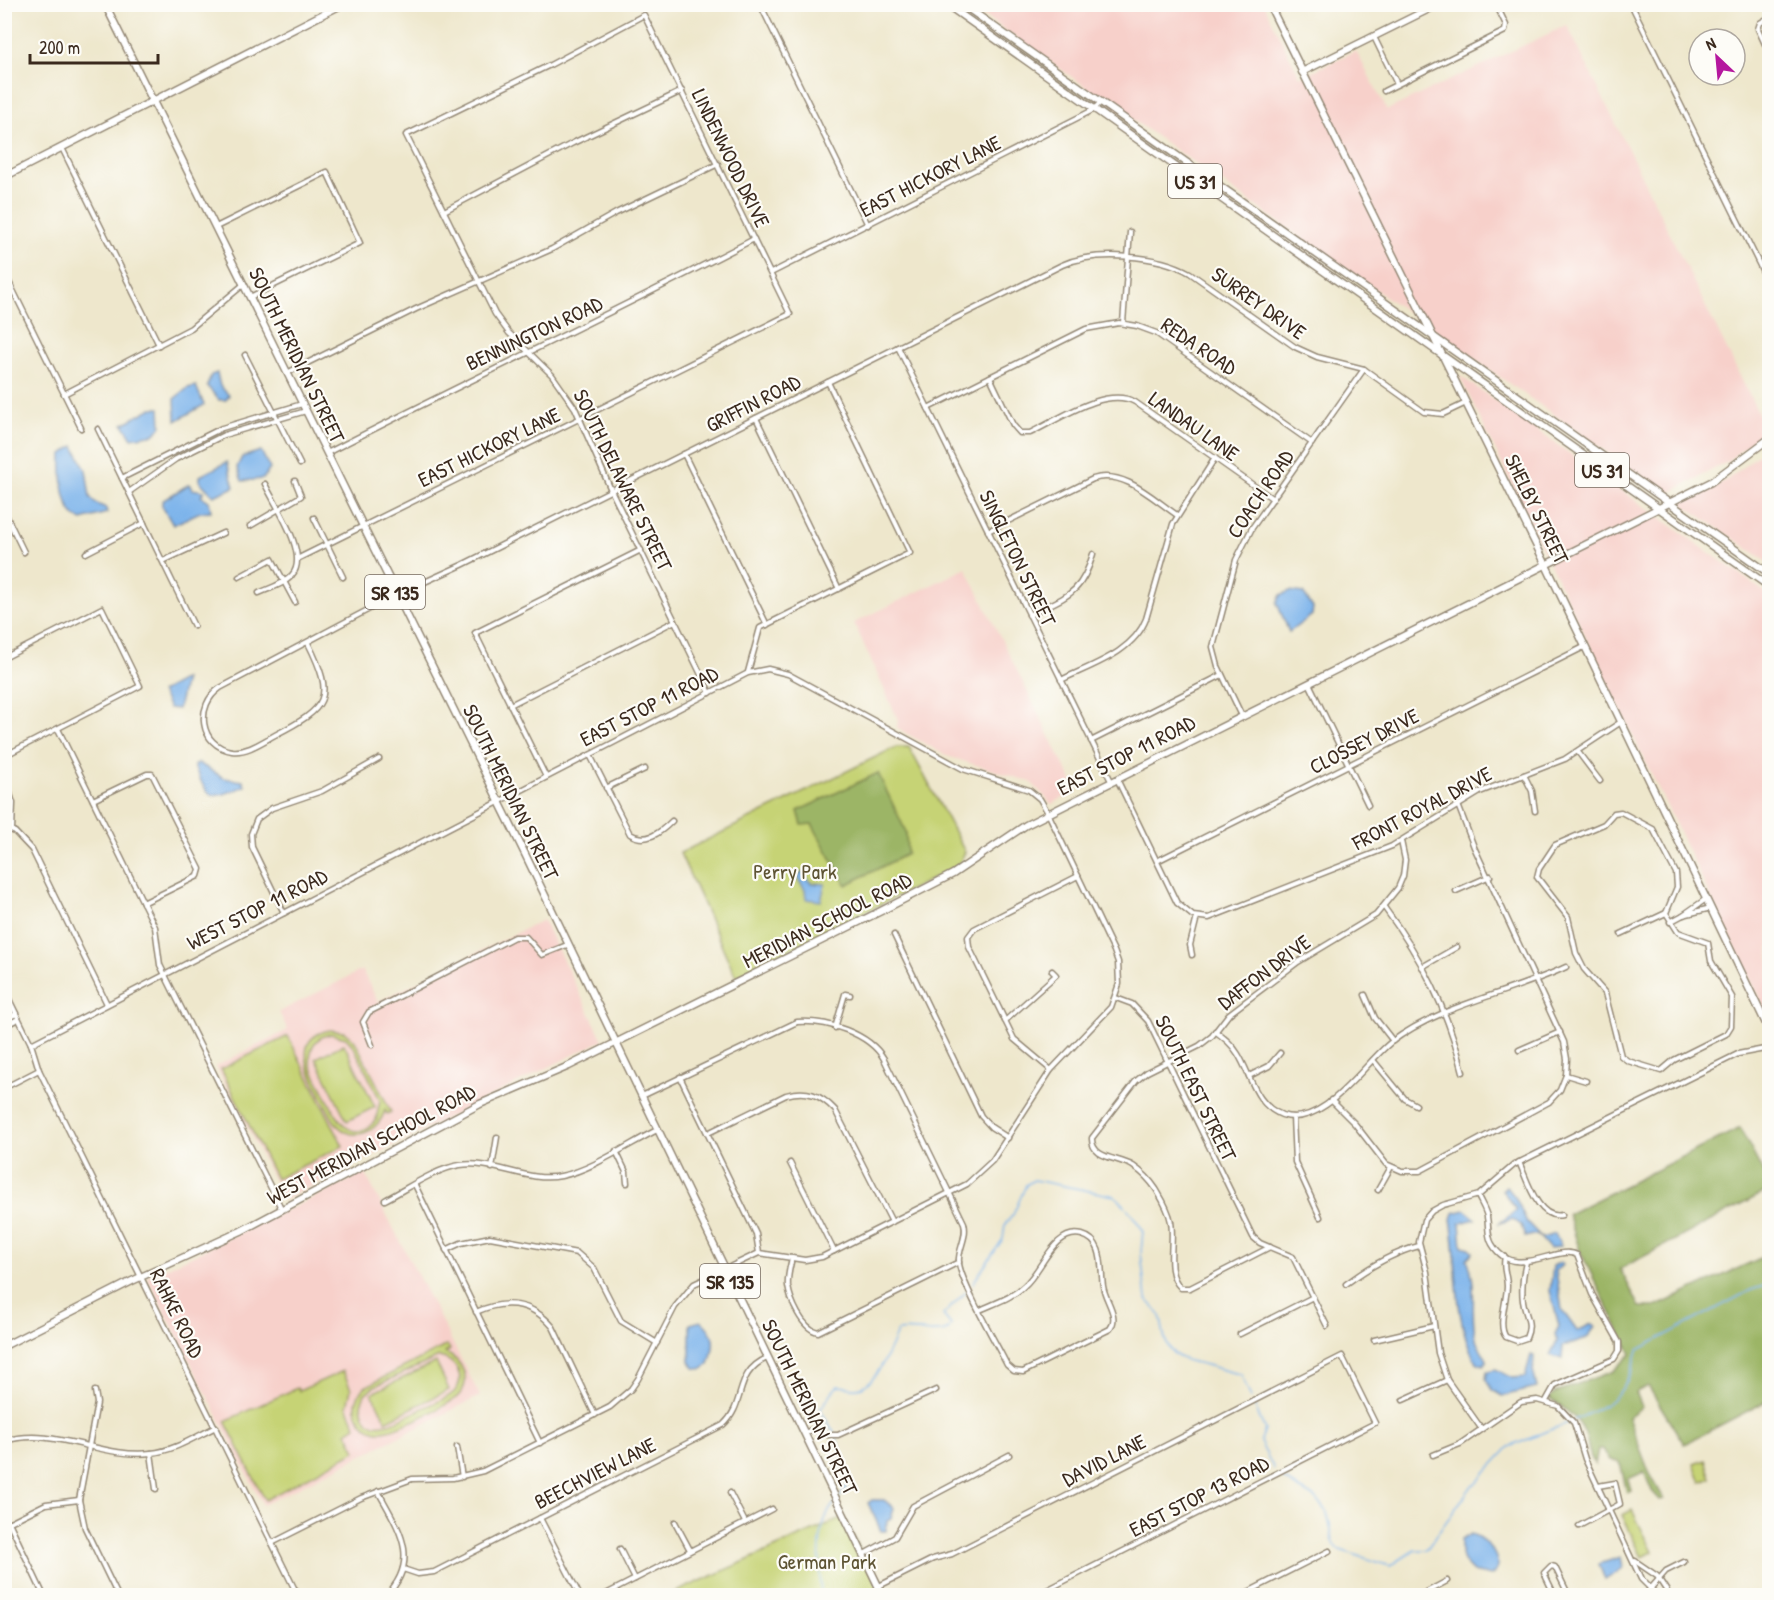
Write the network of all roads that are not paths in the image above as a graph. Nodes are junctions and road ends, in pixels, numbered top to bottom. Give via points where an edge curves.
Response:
1 (105, 4) edge
2 (343, 4) edge
3 (760, 4) edge
4 (946, 4) edge
5 (962, 4) edge
6 (1269, 4) edge
7 (1417, 4) edge
8 (1439, 4) edge
9 (1496, 4) edge
10 (1631, 4) edge
11 (1422, 13) junction
12 (1770, 17) edge
13 (1374, 37) junction
14 (1770, 55) edge
15 (1302, 72) junction
16 (1397, 84) junction
17 (682, 91) junction
18 (1384, 91) dead end
19 (153, 100) junction
20 (1101, 102) junction
21 (1093, 110) junction
22 (406, 135) joint
23 (62, 148) junction
24 (718, 164) junction
25 (4, 177) edge
26 (444, 211) junction
27 (868, 225) junction
28 (215, 227) junction
29 (1130, 232) dead end
30 (754, 239) junction
31 (1128, 258) junction
32 (4, 272) edge
33 (771, 273) junction
34 (478, 281) junction
35 (243, 285) junction
36 (1770, 286) edge
37 (250, 298) junction
38 (790, 314) joint
39 (1123, 323) junction
40 (1433, 336) junction
41 (159, 345) junction
42 (898, 346) junction
43 (529, 352) junction
44 (245, 355) dead end
45 (1444, 357) junction
46 (1364, 369) junction
47 (287, 373) junction
48 (990, 377) junction
49 (828, 382) junction
50 (64, 394) junction
51 (1466, 403) junction
52 (302, 404) junction
53 (928, 408) junction
54 (306, 411) junction
55 (274, 412) junction
56 (581, 418) junction
57 (756, 418) junction
58 (278, 419) junction
59 (81, 428) dead end
60 (98, 429) dead end
61 (1770, 438) edge
62 (1312, 444) junction
63 (326, 453) junction
64 (684, 454) junction
65 (1215, 458) junction
66 (300, 464) dead end
67 (122, 478) junction
68 (295, 481) dead end
69 (265, 484) dead end
70 (612, 490) junction
71 (129, 492) junction
72 (1272, 500) junction
73 (1669, 503) junction
74 (1657, 509) junction
75 (278, 510) junction
76 (4, 511) edge
77 (1177, 515) junction
78 (314, 518) dead end
79 (144, 523) junction
80 (250, 526) dead end
81 (363, 528) junction
82 (988, 531) junction
83 (223, 533) dead end
84 (327, 545) junction
85 (641, 550) junction
86 (24, 552) dead end
87 (86, 553) dead end
88 (1093, 554) dead end
89 (299, 558) junction
90 (163, 561) junction
91 (1545, 563) junction
92 (1770, 574) edge
93 (239, 577) dead end
94 (343, 577) dead end
95 (284, 581) junction
96 (1770, 588) edge
97 (839, 589) junction
98 (260, 594) dead end
99 (396, 595) junction
100 (295, 602) dead end
101 (1029, 615) junction
102 (675, 621) junction
103 (767, 625) junction
104 (194, 626) dead end
105 (308, 644) junction
106 (1584, 646) junction
107 (4, 658) edge
108 (748, 673) junction
109 (1222, 675) junction
110 (1061, 680) junction
111 (1309, 682) junction
112 (710, 693) junction
113 (510, 705) junction
114 (1242, 716) junction
115 (1621, 722) junction
116 (58, 729) junction
117 (1092, 741) junction
118 (1578, 752) junction
119 (590, 754) junction
120 (4, 756) edge
121 (379, 759) dead end
122 (1349, 765) junction
123 (645, 768) dead end
124 (1524, 775) junction
125 (4, 776) edge
126 (546, 777) junction
127 (1114, 780) junction
128 (1600, 781) dead end
129 (606, 788) junction
130 (93, 800) junction
131 (497, 802) junction
132 (1368, 805) dead end
133 (1458, 805) junction
134 (1535, 811) dead end
135 (1048, 813) junction
136 (672, 821) dead end
137 (4, 827) edge
138 (12, 830) junction
139 (1401, 841) junction
140 (1156, 861) junction
141 (1078, 876) junction
142 (1490, 876) junction
143 (1456, 891) dead end
144 (1707, 899) junction
145 (143, 903) junction
146 (1384, 907) junction
147 (1711, 908) junction
148 (1666, 913) junction
149 (284, 914) junction
150 (1683, 915) junction
151 (1197, 917) junction
152 (1670, 922) junction
153 (1621, 934) dead end
154 (894, 935) dead end
155 (567, 945) junction
156 (1457, 948) dead end
157 (1192, 955) dead end
158 (1422, 967) junction
159 (1566, 967) dead end
160 (1052, 971) dead end
161 (165, 974) junction
162 (1536, 979) junction
163 (4, 990) edge
164 (850, 995) dead end
165 (1365, 995) dead end
166 (1115, 998) junction
167 (107, 1004) junction
168 (16, 1014) junction
169 (1446, 1014) junction
170 (18, 1019) junction
171 (4, 1020) edge
172 (1005, 1021) junction
173 (4, 1026) edge
174 (835, 1028) junction
175 (1215, 1031) junction
176 (1560, 1032) junction
177 (1770, 1032) edge
178 (1393, 1041) junction
179 (615, 1042) junction
180 (31, 1044) junction
181 (372, 1045) dead end
182 (1770, 1048) edge
183 (1519, 1050) dead end
184 (1280, 1053) dead end
185 (1373, 1060) junction
186 (1168, 1062) junction
187 (39, 1070) junction
188 (1051, 1070) junction
189 (1463, 1072) dead end
190 (1566, 1075) junction
191 (1249, 1076) junction
192 (680, 1077) junction
193 (1586, 1081) dead end
194 (4, 1088) edge
195 (641, 1096) junction
196 (1331, 1100) junction
197 (1416, 1105) dead end
198 (1293, 1117) junction
199 (657, 1130) junction
200 (708, 1133) junction
201 (497, 1137) dead end
202 (1008, 1138) junction
203 (616, 1151) junction
204 (1519, 1162) junction
205 (790, 1163) dead end
206 (1390, 1167) junction
207 (492, 1168) junction
208 (627, 1183) dead end
209 (415, 1185) junction
210 (1378, 1190) dead end
211 (949, 1192) junction
212 (1478, 1196) junction
213 (385, 1200) dead end
214 (282, 1210) junction
215 (1562, 1215) dead end
216 (1320, 1216) dead end
217 (892, 1222) junction
218 (1270, 1246) junction
219 (1419, 1246) junction
220 (446, 1250) junction
221 (834, 1251) junction
222 (759, 1253) junction
223 (1505, 1257) junction
224 (792, 1258) junction
225 (959, 1262) junction
226 (1526, 1262) junction
227 (724, 1268) junction
228 (142, 1277) junction
229 (1346, 1284) dead end
230 (1313, 1297) junction
231 (980, 1310) junction
232 (476, 1312) junction
233 (1327, 1326) dead end
234 (1434, 1326) junction
235 (1240, 1334) dead end
236 (1374, 1340) dead end
237 (657, 1342) junction
238 (4, 1346) edge
239 (768, 1358) junction
240 (1447, 1380) junction
241 (936, 1390) dead end
242 (95, 1391) dead end
243 (1403, 1400) dead end
244 (1545, 1401) junction
245 (596, 1414) junction
246 (1375, 1423) joint
247 (216, 1427) junction
248 (1481, 1428) junction
249 (804, 1433) junction
250 (4, 1441) edge
251 (540, 1443) junction
252 (87, 1445) junction
253 (457, 1447) dead end
254 (152, 1453) junction
255 (1009, 1455) dead end
256 (1432, 1455) dead end
257 (462, 1477) junction
258 (1598, 1486) junction
259 (156, 1489) dead end
260 (378, 1491) junction
261 (730, 1493) dead end
262 (79, 1500) junction
263 (772, 1509) dead end
264 (1610, 1511) junction
265 (540, 1518) junction
266 (675, 1521) dead end
267 (745, 1522) junction
268 (7, 1523) edge
269 (1579, 1526) dead end
270 (272, 1543) junction
271 (620, 1549) dead end
272 (690, 1551) junction
273 (1329, 1551) dead end
274 (863, 1555) junction
275 (1635, 1561) junction
276 (1684, 1563) dead end
277 (403, 1569) junction
278 (635, 1579) junction
279 (1659, 1579) junction
280 (1447, 1581) dead end
281 (878, 1587) junction
282 (296, 1590) junction
283 (1650, 1590) junction
284 (44, 1596) edge
285 (118, 1596) edge
286 (285, 1596) edge
287 (298, 1596) edge
288 (386, 1596) edge
289 (580, 1596) edge
290 (602, 1596) edge
291 (883, 1596) edge
292 (1035, 1596) edge
293 (1240, 1596) edge
294 (1419, 1596) edge
295 (1555, 1596) edge
296 (1569, 1596) edge
297 (1644, 1596) edge
298 (1658, 1596) edge
299 (1670, 1596) edge

1 - 19 main road, SOUTH MERIDIAN STREET / SR 135
2 - 19 main road
3 - 27 street
4 - 21 main road, US 31
5 - 20 main road, US 31
6 - 15 main road, SHELBY STREET
7 - 11 street
8 - 11 main road
9 - 16 street via 1505,31
10 - 36 street
11 - 13 main road
12 - 14 street via 1758,29
13 - 15 main road
13 - 16 street
15 - 40 main road, SHELBY STREET
16 - 18 street
17 - 22 street, LINDENWOOD DRIVE via 645,15
17 - 24 street, LINDENWOOD DRIVE
17 - 26 street
19 - 23 main road
19 - 28 main road, SOUTH MERIDIAN STREET / SR 135
20 - 21 street, EAST HICKORY LANE
20 - 40 main road, US 31
21 - 27 street, EAST HICKORY LANE
21 - 45 main road, US 31
22 - 26 street, SOUTH DELAWARE STREET
23 - 25 main road
23 - 41 street
24 - 30 street, LINDENWOOD DRIVE
24 - 34 street via 552,249
26 - 34 street, SOUTH DELAWARE STREET
27 - 33 street, EAST HICKORY LANE
28 - 35 main road, SOUTH MERIDIAN STREET / SR 135
28 - 37 street via 327,172 360,243
29 - 31 street
30 - 33 street, LINDENWOOD DRIVE
30 - 43 street, BENNINGTON ROAD
31 - 39 street
31 - 42 street, GRIFFIN ROAD via 1070,261
31 - 46 street, SURREY DRIVE via 1176,266 1300,350
32 - 50 street
33 - 38 street, LINDENWOOD DRIVE
34 - 43 street, SOUTH DELAWARE STREET via 499,320
34 - 47 street
35 - 37 main road, SOUTH MERIDIAN STREET / SR 135
35 - 41 street via 196,325
37 - 47 main road, SOUTH MERIDIAN STREET / SR 135
38 - 56 street, EAST HICKORY LANE
39 - 48 street, REDA ROAD via 1086,329
39 - 62 street, REDA ROAD via 1161,336
40 - 45 main road, SHELBY STREET
40 - 73 main road, US 31
41 - 50 street
42 - 49 street, GRIFFIN ROAD
42 - 53 street, SINGLETON STREET
43 - 56 street, SOUTH DELAWARE STREET via 558,383
43 - 63 street, BENNINGTON ROAD
44 - 55 street
45 - 51 main road, SHELBY STREET
45 - 74 main road, US 31
46 - 51 street, SURREY DRIVE via 1431,414 1447,413
46 - 62 street, COACH ROAD
47 - 52 main road, SOUTH MERIDIAN STREET / SR 135
48 - 53 street, REDA ROAD
48 - 65 street, LANDAU LANE via 1020,432 1030,434 1101,399 1120,397 1135,402
49 - 57 street, GRIFFIN ROAD
49 - 97 street via 910,553
50 - 59 street
51 - 91 main road, SHELBY STREET
52 - 54 main road, SOUTH MERIDIAN STREET / SR 135
52 - 55 street
53 - 82 street, SINGLETON STREET
54 - 58 street
54 - 63 main road, SOUTH MERIDIAN STREET / SR 135
55 - 58 street
55 - 67 street via 222,428
56 - 70 street, SOUTH DELAWARE STREET
56 - 81 street, EAST HICKORY LANE
57 - 64 street, GRIFFIN ROAD
57 - 97 street
58 - 66 street
58 - 71 street via 224,435 176,459
60 - 67 street
61 - 73 main road, EAST STOP 11 ROAD via 1727,472
62 - 72 street, COACH ROAD
63 - 81 main road, SOUTH MERIDIAN STREET / SR 135
64 - 70 street, GRIFFIN ROAD
64 - 103 street
65 - 72 street, LANDAU LANE
65 - 77 street
67 - 71 street
68 - 75 street via 302,495
69 - 75 street
70 - 85 street, SOUTH DELAWARE STREET
70 - 99 street, GRIFFIN ROAD
71 - 79 street
72 - 109 street, COACH ROAD via 1247,537 1232,571 1213,647
73 - 74 main road, EAST STOP 11 ROAD
73 - 92 main road, US 31
74 - 91 main road, EAST STOP 11 ROAD
74 - 96 main road, US 31
75 - 80 street
75 - 89 street
76 - 86 street
77 - 82 street via 1126,481 1107,476 1093,478
77 - 110 street via 1146,619 1138,633 1121,650
78 - 84 street
79 - 87 street
79 - 90 street
81 - 84 street, EAST HICKORY LANE
81 - 99 main road, SOUTH MERIDIAN STREET / SR 135
82 - 101 street, SINGLETON STREET
83 - 90 street
84 - 89 street, EAST HICKORY LANE
84 - 94 street
85 - 102 street, SOUTH DELAWARE STREET
85 - 113 street via 475,633
88 - 101 street via 1087,575 1076,591
89 - 95 street via 295,572
90 - 104 street
91 - 106 main road, SHELBY STREET
91 - 111 main road, EAST STOP 11 ROAD
93 - 95 street via 273,559
95 - 98 street
95 - 100 street
97 - 103 street
99 - 105 street, GRIFFIN ROAD
99 - 131 main road, SOUTH MERIDIAN STREET / SR 135
101 - 110 street, SINGLETON STREET
102 - 112 street, SOUTH DELAWARE STREET
102 - 113 street
103 - 108 street via 760,628
105 - 105 street, GRIFFIN ROAD via 215,692 205,707 204,724 210,739 236,752 309,717 320,704 324,686 322,672
106 - 115 main road, SHELBY STREET
106 - 122 street, CLOSSEY DRIVE
107 - 116 street via 102,608 140,686
108 - 112 street, EAST STOP 11 ROAD
108 - 135 street, EAST STOP 11 ROAD via 768,669 788,674 963,769 1029,790
109 - 114 street, COACH ROAD
109 - 117 street
110 - 117 street, SINGLETON STREET
111 - 114 main road, EAST STOP 11 ROAD
111 - 122 street
112 - 119 street, EAST STOP 11 ROAD
113 - 126 street
114 - 127 main road, EAST STOP 11 ROAD
115 - 118 street, FRONT ROYAL DRIVE
115 - 144 main road, SHELBY STREET
116 - 120 street
116 - 130 street
117 - 127 street, SINGLETON STREET
118 - 124 street, FRONT ROYAL DRIVE
118 - 128 street
119 - 126 street, EAST STOP 11 ROAD
119 - 129 street
121 - 149 street via 322,791 272,808 257,819 252,848
122 - 132 street
122 - 140 street, CLOSSEY DRIVE
123 - 129 street
124 - 133 street, FRONT ROYAL DRIVE
124 - 134 street
125 - 138 street via 13,803
126 - 131 street, EAST STOP 11 ROAD
127 - 135 main road, EAST STOP 11 ROAD
127 - 140 street, SINGLETON STREET
129 - 136 street via 626,829 636,837 647,838
130 - 145 street
130 - 145 street via 152,774 185,838 200,869 198,876
131 - 149 street, WEST STOP 11 ROAD
131 - 155 main road, SOUTH MERIDIAN STREET / SR 135
133 - 139 street, FRONT ROYAL DRIVE
133 - 142 street
135 - 141 street
135 - 179 main road, MERIDIAN SCHOOL ROAD via 939,882
137 - 138 street
138 - 167 street via 32,850
139 - 146 street, DAFFON DRIVE via 1403,876
139 - 151 street, FRONT ROYAL DRIVE via 1217,916
140 - 151 street, SINGLETON STREET via 1178,904
141 - 166 street via 1118,962
141 - 172 street via 974,929 968,936 969,947
142 - 143 street
142 - 162 street
144 - 147 main road, SHELBY STREET
144 - 150 street
145 - 161 street via 156,929 158,960
146 - 158 street
146 - 175 street, DAFFON DRIVE via 1363,924 1298,962 1229,1014
147 - 150 street
147 - 177 main road, SHELBY STREET
148 - 152 street
148 - 152 street via 1676,892 1677,877 1654,831 1617,812 1604,824 1557,844 1538,870 1539,883 1568,917 1584,969 1605,993 1621,1056 1641,1066 1662,1070 1726,1034 1731,1026 1731,995 1711,961 1708,943 1678,932
148 - 153 street
149 - 161 street, WEST STOP 11 ROAD
150 - 152 street
151 - 157 street via 1190,945
154 - 202 street via 981,1116
155 - 179 main road, SOUTH MERIDIAN STREET / SR 135
155 - 181 street via 542,955 525,938 514,937 369,1012 363,1022
156 - 158 street
158 - 169 street
159 - 162 street
160 - 172 street via 1056,975
161 - 167 street, WEST STOP 11 ROAD
161 - 214 street
162 - 169 street
162 - 176 street
163 - 168 street, RAHKE ROAD
164 - 174 street via 845,994
165 - 178 street via 1375,1018
166 - 186 street, SOUTH EAST STREET via 1132,1004 1144,1015
166 - 188 street via 1106,1015
167 - 180 street, WEST STOP 11 ROAD
168 - 170 street, RAHKE ROAD
168 - 171 street
169 - 178 street
169 - 189 street
170 - 173 street
170 - 180 street, RAHKE ROAD
172 - 188 street via 1020,1047
174 - 192 street via 807,1021 786,1026
174 - 211 street via 872,1043 884,1059
175 - 186 street, DAFFON DRIVE via 1199,1047
175 - 191 street via 1236,1051
176 - 183 street
176 - 190 street via 1567,1054
178 - 185 street
179 - 195 main road, SOUTH MERIDIAN STREET / SR 135
179 - 214 main road, WEST MERIDIAN SCHOOL ROAD via 466,1111
180 - 187 street, RAHKE ROAD
182 - 204 street via 1738,1054
184 - 191 street via 1269,1066
185 - 196 street
185 - 197 street via 1405,1099
186 - 218 street, SOUTH EAST STREET via 1253,1237
186 - 218 street, DAFFON DRIVE via 1136,1081 1093,1133 1091,1139 1097,1152 1132,1166 1160,1196 1171,1220 1172,1275 1181,1288 1190,1288
187 - 194 street
187 - 228 street, RAHKE ROAD
188 - 202 street
190 - 193 street
190 - 206 street via 1555,1096 1541,1108 1500,1126 1428,1168 1409,1172
191 - 198 street via 1266,1106
192 - 195 street
192 - 200 street
195 - 199 main road, SOUTH MERIDIAN STREET / SR 135
196 - 198 street via 1311,1115
196 - 206 street
198 - 216 street via 1295,1162
199 - 203 street
199 - 227 main road, SOUTH MERIDIAN STREET / SR 135
200 - 217 street via 786,1095 798,1092 820,1096 835,1110
200 - 222 street via 756,1234
201 - 207 street
202 - 211 street via 980,1174
203 - 207 street via 563,1176
203 - 208 street
204 - 212 street
204 - 215 street via 1543,1210
205 - 221 street
206 - 210 street
207 - 209 street via 460,1165
209 - 213 street
209 - 220 street
211 - 217 street
211 - 225 street via 966,1229
212 - 219 street via 1440,1206 1428,1215
212 - 223 street via 1490,1241
214 - 228 main road, WEST MERIDIAN SCHOOL ROAD
217 - 221 street
218 - 230 street, SOUTH EAST STREET via 1293,1257
219 - 229 street via 1377,1263
219 - 234 street via 1427,1270
220 - 232 street
220 - 237 street via 490,1237 577,1253 594,1268 621,1322
221 - 224 street via 815,1260
222 - 224 street
222 - 227 street
223 - 226 street
223 - 226 street via 1503,1331 1507,1338 1520,1341 1531,1323 1523,1298
224 - 225 street via 789,1293 803,1322 813,1331
225 - 231 street
226 - 244 street via 1569,1252 1576,1254 1592,1294 1618,1340 1619,1351 1612,1360 1555,1385
227 - 237 street via 694,1284 682,1297
227 - 239 main road, SOUTH MERIDIAN STREET / SR 135
228 - 238 main road
228 - 247 street, RAHKE ROAD
230 - 233 street, SOUTH EAST STREET
230 - 235 street
231 - 231 street via 1006,1365 1023,1372 1110,1329 1114,1323 1103,1289 1098,1247 1079,1234 1063,1237 1023,1288
232 - 245 street via 505,1303 526,1306 542,1315 553,1327
232 - 251 street
234 - 236 street
234 - 240 street
237 - 245 street via 631,1389
239 - 249 main road, SOUTH MERIDIAN STREET / SR 135
239 - 265 street, BEECHVIEW LANE via 750,1368 732,1416 723,1425
240 - 243 street
240 - 248 street
241 - 249 street via 836,1435 814,1429
242 - 252 street via 97,1403
244 - 248 street via 1521,1402
244 - 258 street via 1561,1409 1573,1422
245 - 251 street
246 - 281 street, DAVID LANE via 1342,1356 952,1554 933,1559
246 - 292 street, EAST STOP 13 ROAD
247 - 254 street
247 - 270 street, RAHKE ROAD
248 - 256 street via 1460,1444
249 - 274 main road, SOUTH MERIDIAN STREET / SR 135
250 - 252 street via 40,1436
251 - 257 street via 483,1472
252 - 254 street
252 - 262 street
253 - 257 street
254 - 259 street
255 - 274 street via 918,1502 895,1537
257 - 260 street via 412,1479
258 - 264 street
258 - 264 street via 1612,1482 1616,1485 1620,1504
260 - 270 street
260 - 277 street via 401,1535
261 - 267 street
262 - 268 street via 46,1504
262 - 285 street via 85,1528
263 - 267 street
264 - 269 street
264 - 275 street
265 - 277 street, BEECHVIEW LANE via 434,1572 418,1574
265 - 289 street
266 - 272 street
267 - 272 street
268 - 284 street
270 - 282 street, RAHKE ROAD
271 - 278 street
272 - 278 street
273 - 293 street
274 - 281 main road, SOUTH MERIDIAN STREET / SR 135
275 - 279 street
275 - 283 street
276 - 279 street
277 - 288 street via 396,1586
278 - 290 street
279 - 283 street
279 - 299 street
280 - 294 street
281 - 291 main road, SOUTH MERIDIAN STREET / SR 135
282 - 286 street
282 - 287 street, RAHKE ROAD
283 - 297 street
283 - 298 street
295 - 296 street via 1544,1572 1551,1566

